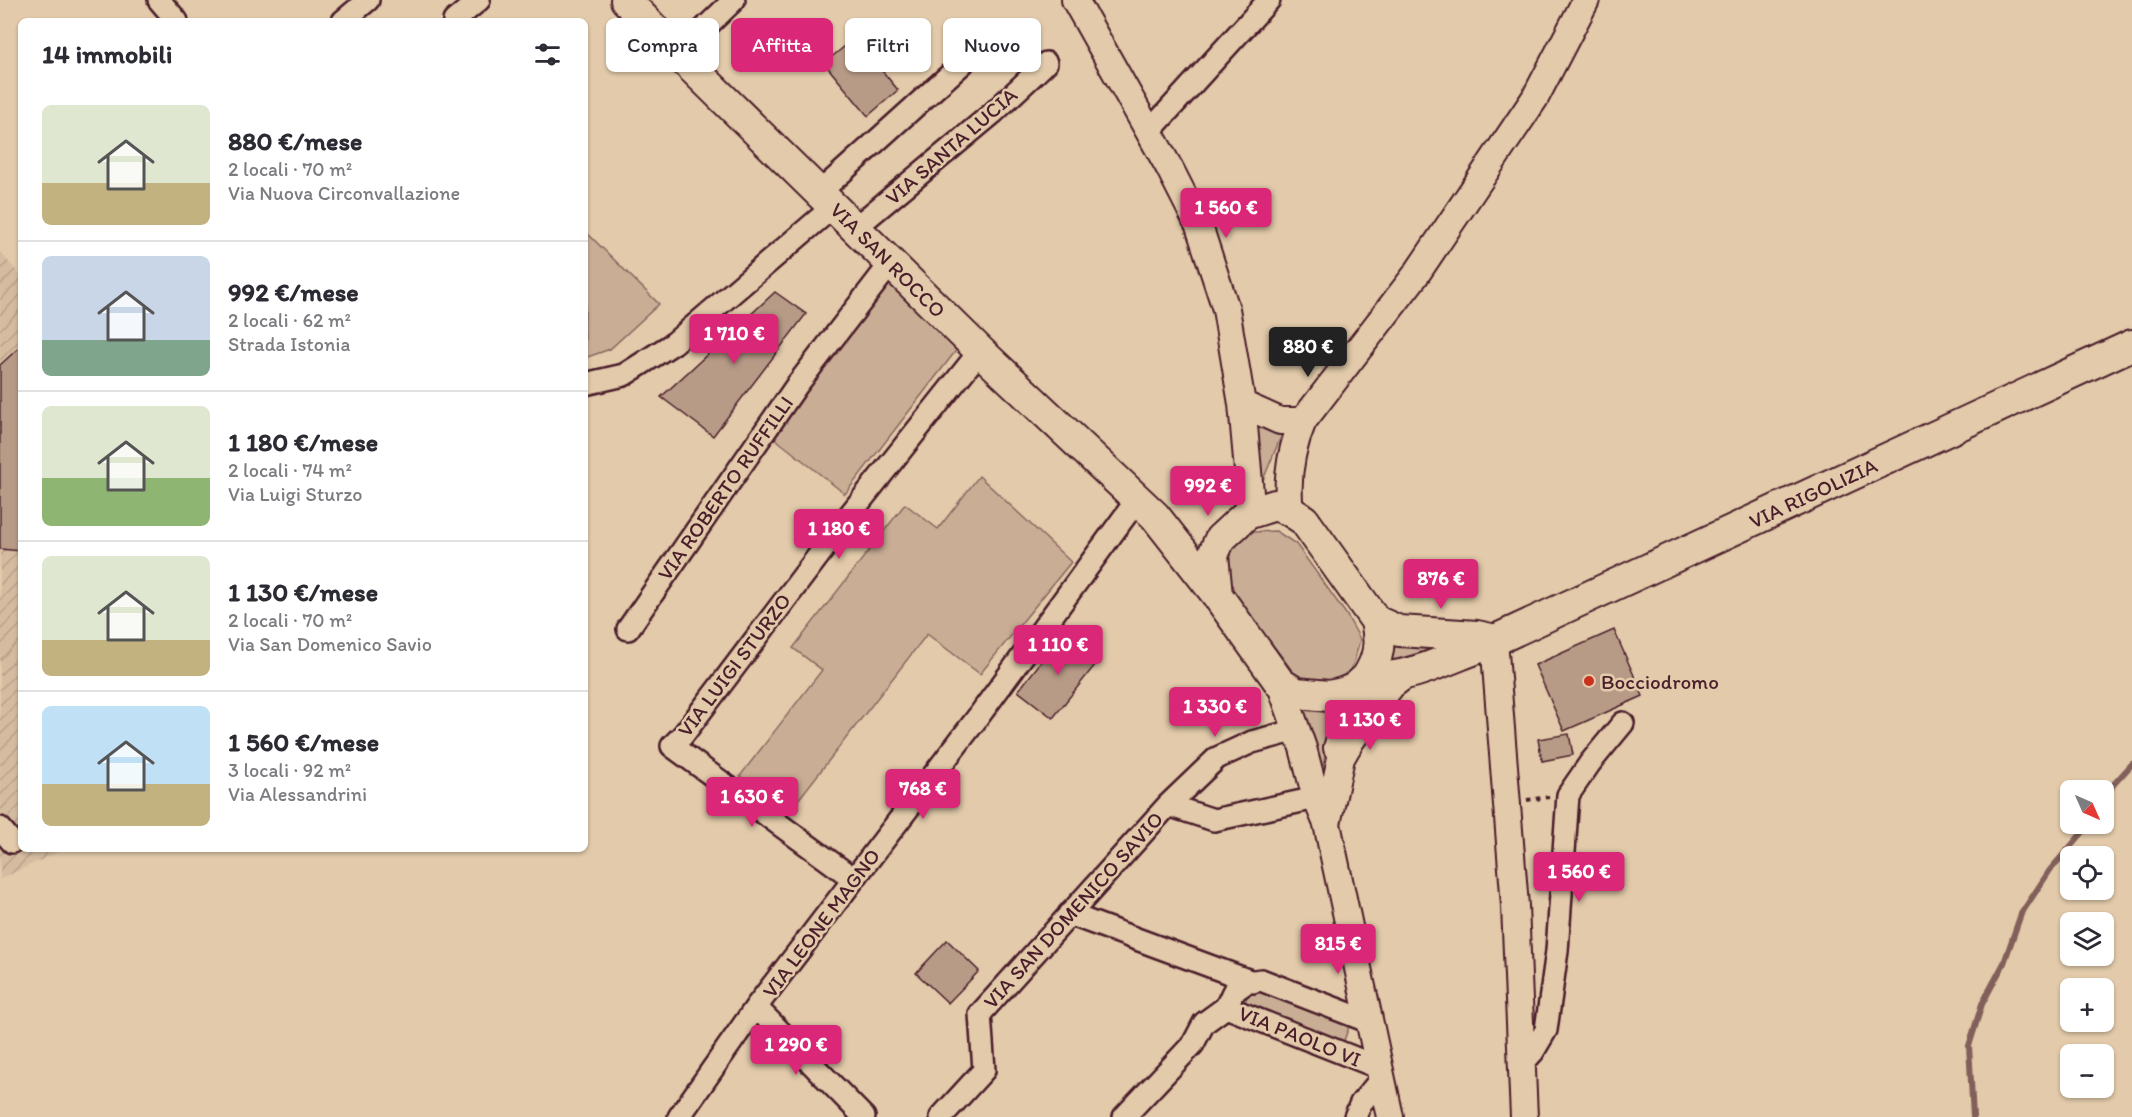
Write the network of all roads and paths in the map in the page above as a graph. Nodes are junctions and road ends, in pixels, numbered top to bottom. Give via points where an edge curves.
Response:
1 (159, 0) edge
2 (368, 0) edge
3 (479, 0) edge
4 (626, 0) edge
5 (734, 0) edge
6 (1075, 0) edge
7 (1269, 0) edge
8 (1586, 0) edge
9 (174, 18) edge
10 (347, 18) edge
11 (458, 18) edge
12 (643, 18) edge
13 (715, 18) edge
14 (1046, 63) dead end
15 (696, 72) edge
16 (954, 72) edge
17 (1148, 133) junction
18 (827, 199) junction
19 (855, 228) junction
20 (891, 263) junction
21 (2132, 345) edge
22 (980, 351) junction
23 (588, 383) edge
24 (1242, 404) junction
25 (1303, 421) junction
26 (1146, 508) junction
27 (1290, 511) junction
28 (1247, 514) junction
29 (1220, 539) junction
30 (1217, 595) junction
31 (1376, 621) junction
32 (628, 629) dead end
33 (1494, 640) junction
34 (1408, 673) junction
35 (1361, 682) junction
36 (1280, 683) junction
37 (1623, 723) dead end
38 (1297, 730) junction
39 (1337, 772) junction
40 (1568, 795) junction
41 (1316, 798) junction
42 (1507, 803) junction
43 (1168, 805) junction
44 (1327, 824) junction
45 (854, 879) junction
46 (1069, 914) junction
47 (1253, 981) junction
48 (756, 1007) junction
49 (1226, 1007) junction
50 (1370, 1022) junction
51 (1522, 1064) junction
52 (1381, 1073) junction
53 (680, 1117) edge
54 (864, 1117) edge
55 (941, 1117) edge
56 (1125, 1117) edge
57 (1355, 1117) edge
58 (1390, 1117) edge
59 (1524, 1117) edge

1 - 9 street
2 - 10 street
3 - 11 street
4 - 12 main road, VIA SAN ROCCO
5 - 13 street
6 - 17 street
7 - 17 street
8 - 25 street via 1535,98 1415,276
14 - 19 street, VIA SANTA LUCIA via 993,113
15 - 18 main road, VIA SAN ROCCO
16 - 18 street
17 - 24 street via 1199,226 1226,309
18 - 19 main road, VIA SAN ROCCO
18 - 23 street via 674,343 624,375
19 - 20 main road, VIA SAN ROCCO
20 - 22 main road, VIA SAN ROCCO
20 - 32 street, VIA ROBERTO RUFFILLI via 797,385
21 - 33 main road, VIA RIGOLIZIA
22 - 26 main road, VIA SAN ROCCO
22 - 45 street, VIA LUIGI STURZO via 672,746
24 - 25 street via 1281,421
24 - 28 street via 1250,493
25 - 27 street via 1288,485
26 - 29 main road via 1191,533
26 - 30 main road
26 - 45 street, VIA LEONE MAGNO via 1128,512
27 - 28 main road via 1275,505
27 - 31 main road via 1304,520
28 - 29 main road
29 - 30 main road via 1213,555
30 - 36 main road
31 - 33 main road via 1399,631
31 - 35 main road via 1379,652 1375,665
33 - 34 main road, VIA RIGOLIZIA
33 - 42 street
34 - 35 main road, VIA RIGOLIZIA
34 - 39 street via 1391,686 1352,739
35 - 36 main road via 1329,696 1296,693
35 - 39 street via 1337,746
36 - 38 street
37 - 40 street
38 - 41 street
38 - 43 street via 1252,742 1218,758
39 - 44 street
40 - 42 path
40 - 51 street via 1557,951 1546,1029
41 - 43 street, VIA SAN DOMENICO SAVIO via 1214,820
41 - 44 street
42 - 51 street
43 - 46 street, VIA SAN DOMENICO SAVIO
44 - 50 street
45 - 48 street, VIA LEONE MAGNO
46 - 47 street, VIA PAOLO VI
46 - 55 street, VIA SAN DOMENICO SAVIO via 980,1014 984,1070
47 - 49 street via 1233,992
47 - 50 street, VIA PAOLO VI via 1261,980
48 - 53 street, VIA LEONE MAGNO
48 - 54 street
49 - 52 street, VIA PAOLO VI
49 - 56 street, VIA PAOLO VI via 1204,1023 1192,1044
50 - 52 street
51 - 59 street
52 - 57 street
52 - 58 street

